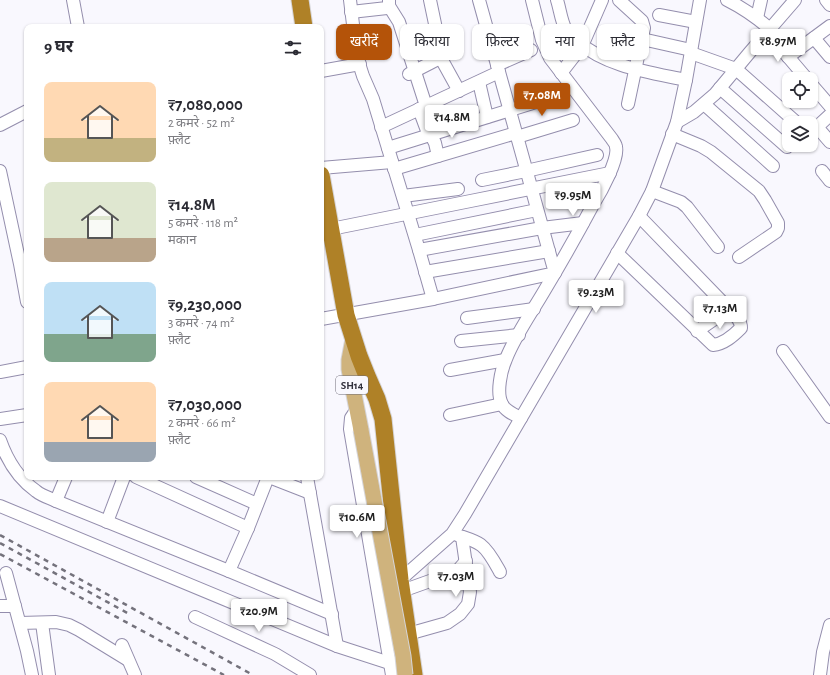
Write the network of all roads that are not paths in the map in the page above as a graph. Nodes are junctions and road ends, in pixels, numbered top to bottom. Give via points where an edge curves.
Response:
1 (73, 0) edge
2 (300, 0) edge
3 (350, 0) edge
4 (430, 0) edge
5 (479, 0) edge
6 (532, 0) edge
7 (557, 0) edge
8 (602, 0) edge
9 (619, 0) edge
10 (700, 0) edge
11 (727, 0) edge
12 (761, 0) edge
13 (795, 0) edge
14 (826, 0) edge
15 (389, 3) edge
16 (740, 3) edge
17 (830, 5) edge
18 (351, 12) junction
19 (660, 15) dead end
20 (757, 18) junction
21 (696, 22) junction
22 (77, 24) edge
23 (304, 24) edge
24 (435, 24) edge
25 (564, 24) edge
26 (643, 24) edge
27 (830, 26) edge
28 (589, 30) edge
29 (768, 30) junction
30 (814, 38) junction
31 (649, 41) edge
32 (589, 50) edge
33 (691, 51) junction
34 (788, 57) junction
35 (830, 57) edge
36 (436, 60) edge
37 (443, 60) edge
38 (514, 60) edge
39 (571, 60) edge
40 (637, 60) edge
41 (360, 64) junction
42 (498, 69) junction
43 (635, 69) junction
44 (736, 69) junction
45 (324, 70) edge
46 (801, 72) edge
47 (412, 73) junction
48 (561, 73) junction
49 (686, 80) junction
50 (479, 82) junction
51 (720, 88) junction
52 (459, 91) junction
53 (818, 92) edge
54 (552, 97) dead end
55 (628, 104) dead end
56 (704, 104) junction
57 (830, 106) edge
58 (423, 108) junction
59 (509, 110) junction
60 (24, 113) edge
61 (830, 115) edge
62 (789, 116) edge
63 (487, 117) junction
64 (573, 120) dead end
65 (677, 122) junction
66 (0, 125) edge
67 (382, 127) junction
68 (672, 134) junction
69 (516, 135) junction
70 (429, 136) junction
71 (830, 142) edge
72 (782, 143) edge
73 (388, 148) junction
74 (597, 155) dead end
75 (438, 156) junction
76 (393, 166) junction
77 (773, 166) dead end
78 (324, 168) edge
79 (0, 171) edge
80 (526, 171) junction
81 (822, 171) dead end
82 (610, 173) junction
83 (482, 180) dead end
84 (830, 181) edge
85 (531, 188) junction
86 (458, 189) dead end
87 (324, 191) edge
88 (652, 191) junction
89 (403, 196) junction
90 (537, 210) junction
91 (409, 214) junction
92 (639, 216) junction
93 (584, 223) junction
94 (542, 228) junction
95 (331, 229) junction
96 (415, 235) junction
97 (718, 247) dead end
98 (420, 250) junction
99 (549, 251) junction
100 (617, 253) junction
101 (739, 257) dead end
102 (24, 264) edge
103 (425, 272) junction
104 (555, 274) junction
105 (433, 300) junction
106 (534, 309) junction
107 (730, 309) junction
108 (346, 315) junction
109 (467, 318) dead end
110 (324, 319) edge
111 (697, 331) junction
112 (518, 334) junction
113 (353, 340) junction
114 (461, 341) dead end
115 (782, 351) dead end
116 (505, 360) junction
117 (24, 368) edge
118 (450, 370) dead end
119 (0, 372) edge
120 (502, 404) junction
121 (357, 409) junction
122 (450, 415) dead end
123 (24, 416) edge
124 (830, 417) edge
125 (522, 418) junction
126 (0, 420) edge
127 (0, 440) edge
128 (65, 480) edge
129 (123, 480) edge
130 (143, 480) edge
131 (203, 480) edge
132 (264, 480) edge
133 (271, 480) edge
134 (308, 480) edge
135 (310, 493) junction
136 (56, 502) junction
137 (258, 504) junction
138 (0, 506) edge
139 (106, 522) junction
140 (248, 528) junction
141 (457, 535) junction
142 (466, 560) junction
143 (229, 571) junction
144 (500, 572) dead end
145 (6, 573) dead end
146 (401, 586) junction
147 (0, 606) edge
148 (15, 606) junction
149 (332, 614) junction
150 (195, 617) dead end
151 (20, 623) junction
152 (42, 623) junction
153 (830, 625) edge
154 (408, 634) junction
155 (122, 645) dead end
156 (337, 646) junction
157 (128, 660) junction
158 (391, 669) edge
159 (411, 674) edge
160 (32, 675) edge
161 (49, 675) edge
162 (135, 675) edge
163 (310, 675) edge
164 (820, 675) edge

1 - 22 street
2 - 23 highway
3 - 18 street
4 - 24 street
5 - 42 street
6 - 48 street via 542,40 550,58
7 - 25 street
8 - 28 street
9 - 26 street
10 - 21 street
11 - 16 street
12 - 20 street
13 - 29 street
14 - 17 street
15 - 18 street via 387,8
15 - 47 street via 399,22
16 - 20 street
18 - 41 street
19 - 21 street
20 - 29 street
21 - 33 street
27 - 30 street
29 - 34 street
29 - 44 street
30 - 34 street
30 - 35 street
31 - 33 street
32 - 43 street via 605,60
33 - 44 street
33 - 49 street
34 - 46 street
36 - 47 street
37 - 52 street
38 - 42 street
39 - 48 street
40 - 43 street
41 - 45 street
41 - 67 street
42 - 50 street
42 - 59 street
43 - 49 street
43 - 55 street
44 - 51 street
44 - 62 street
47 - 58 street
48 - 82 street via 616,146
49 - 65 street
50 - 52 street
50 - 63 street
51 - 56 street
51 - 72 street
52 - 58 street
53 - 57 street
54 - 59 street
56 - 65 street
56 - 77 street
58 - 67 street
58 - 70 street
59 - 63 street
59 - 69 street
60 - 66 street
61 - 71 street via 817,126
63 - 70 street
64 - 69 street
65 - 68 street
67 - 73 street
68 - 88 street
68 - 101 street via 711,152 759,191 765,200 778,228 776,232
69 - 75 street
69 - 80 street
70 - 73 street
70 - 75 street via 435,143
73 - 76 street
74 - 80 street
75 - 76 street
76 - 78 street
76 - 89 street
79 - 102 street
80 - 83 street
80 - 85 street
81 - 84 street
82 - 85 street
82 - 93 street
85 - 90 street
85 - 91 street
86 - 89 street
87 - 95 highway
88 - 92 street
88 - 97 street via 681,202 687,207
89 - 91 street
90 - 94 street
90 - 96 street
91 - 95 street
91 - 96 street
92 - 100 street
92 - 107 street
93 - 94 street
93 - 104 street
94 - 98 street
94 - 99 street
95 - 108 highway
96 - 98 street
98 - 103 street
99 - 103 street
99 - 104 street
100 - 111 street
100 - 125 street
103 - 105 street
104 - 105 street
104 - 106 street
105 - 108 street
106 - 109 street
106 - 112 street
107 - 111 street
107 - 111 street via 741,324 741,328 732,337 713,345
108 - 110 street
108 - 113 highway
112 - 114 street
112 - 116 street
113 - 121 main road, SH14 via 349,369
113 - 146 highway via 383,419
115 - 124 street
116 - 118 street
116 - 120 street via 500,387
117 - 119 street
120 - 122 street
120 - 125 street
121 - 158 street via 351,418 350,429
121 - 159 main road, SH14, bridge via 403,656
123 - 126 street
125 - 141 street via 465,514
127 - 136 street via 18,475 36,492
128 - 136 street
129 - 139 street
130 - 140 street
131 - 137 street
132 - 137 street
133 - 135 street
134 - 135 street
135 - 149 street
136 - 139 street
137 - 140 street
138 - 156 street
139 - 143 street
140 - 143 street
141 - 142 street
141 - 144 street via 482,545
141 - 146 street
142 - 146 street via 455,572
142 - 154 street via 470,592 468,604 460,614 447,623
143 - 149 street
145 - 148 street
146 - 154 highway
147 - 148 street
148 - 151 street
149 - 156 street
150 - 163 street via 275,654
151 - 152 street
151 - 160 street
152 - 157 street via 56,622 69,625
152 - 161 street
153 - 164 street
154 - 159 highway
155 - 157 street
156 - 158 street
157 - 162 street
158 - 159 street

